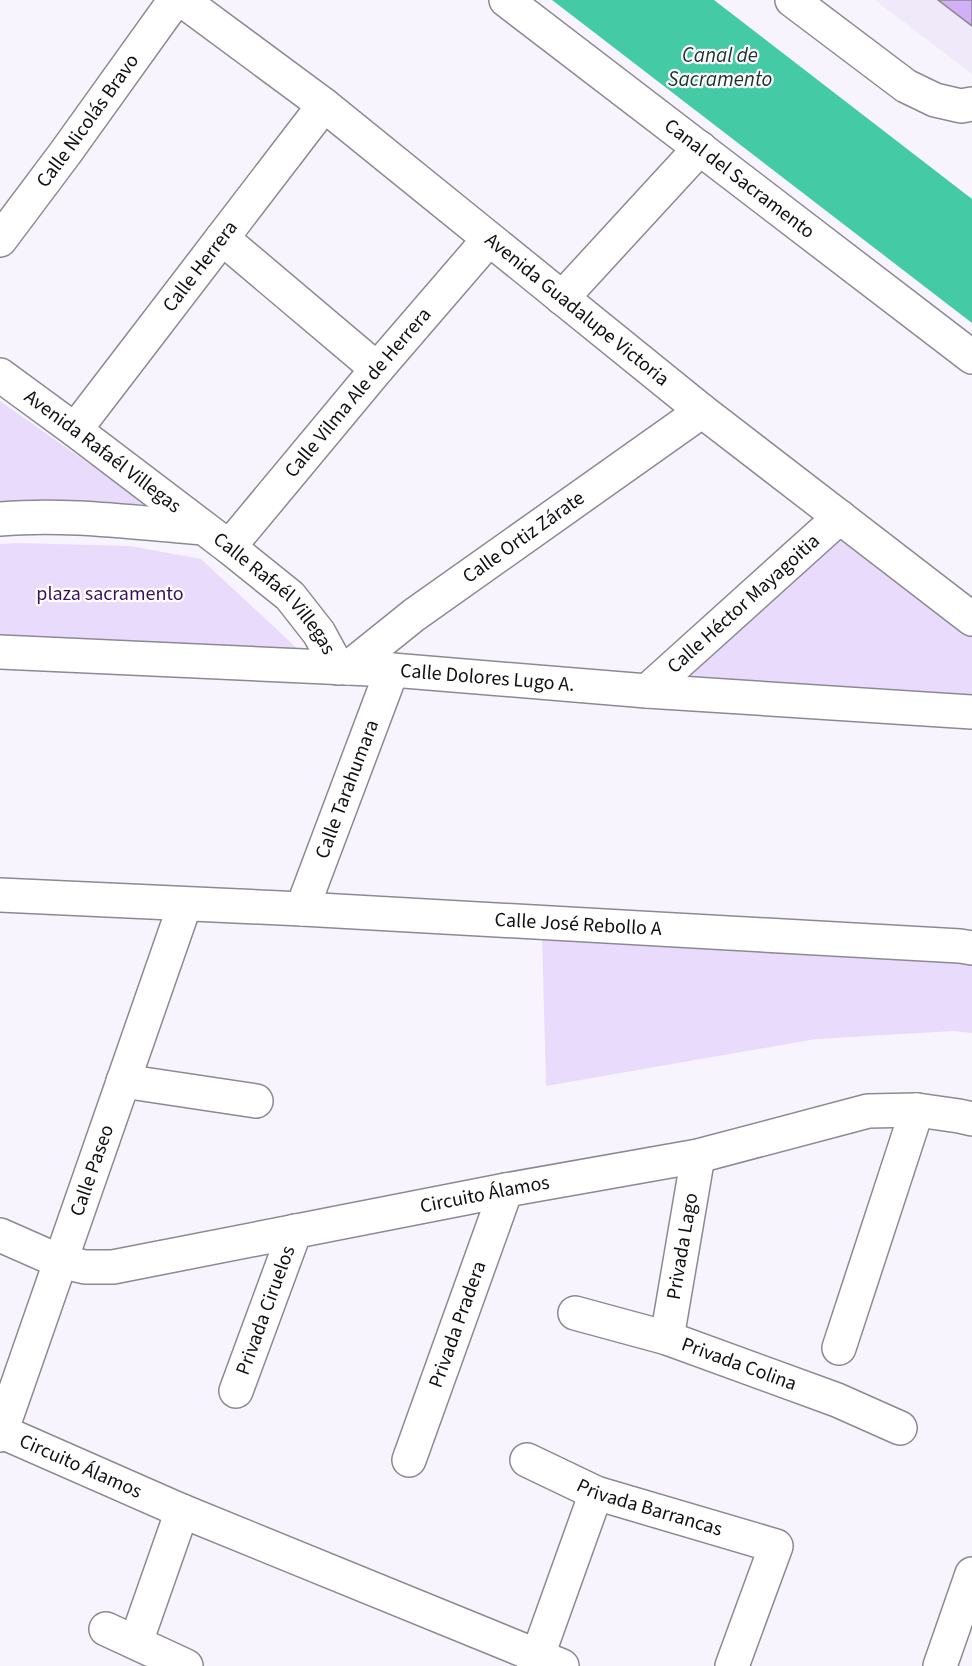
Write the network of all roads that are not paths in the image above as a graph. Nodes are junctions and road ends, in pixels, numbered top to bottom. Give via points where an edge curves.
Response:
1 (175, 0) edge
2 (182, 0) edge
3 (506, 0) edge
4 (792, 0) edge
5 (972, 104) edge
6 (324, 105) junction
7 (700, 148) junction
8 (222, 238) junction
9 (489, 239) junction
10 (0, 240) edge
11 (562, 298) junction
12 (972, 357) edge
13 (377, 369) junction
14 (0, 375) edge
15 (702, 411) junction
16 (75, 430) junction
17 (840, 517) junction
18 (0, 519) edge
19 (203, 528) junction
20 (229, 547) junction
21 (972, 619) edge
22 (0, 652) edge
23 (343, 668) junction
24 (392, 670) junction
25 (647, 691) junction
26 (972, 712) edge
27 (0, 895) edge
28 (185, 904) junction
29 (302, 909) junction
30 (972, 948) edge
31 (123, 1081) junction
32 (256, 1101) dead end
33 (917, 1110) junction
34 (972, 1119) edge
35 (699, 1156) junction
36 (506, 1190) junction
37 (295, 1231) junction
38 (0, 1235) edge
39 (59, 1262) junction
40 (575, 1312) dead end
41 (667, 1338) junction
42 (839, 1348) dead end
43 (236, 1391) dead end
44 (900, 1428) dead end
45 (0, 1433) edge
46 (409, 1460) dead end
47 (527, 1460) dead end
48 (596, 1492) junction
49 (182, 1511) junction
50 (972, 1574) edge
51 (106, 1629) dead end
52 (136, 1642) junction
53 (545, 1663) edge
54 (186, 1666) edge
55 (732, 1666) edge
56 (940, 1666) edge

1 - 10 street, Calle Nicolás Bravo
2 - 6 street, Avenida Guadalupe Victoria
3 - 7 street, Canal del Sacramento
4 - 5 street via 906,86 935,100 961,106
6 - 8 street, Calle Herrera
6 - 9 street, Avenida Guadalupe Victoria
7 - 11 street
7 - 12 street, Canal del Sacramento
8 - 13 street
8 - 16 street, Calle Herrera
9 - 11 street, Avenida Guadalupe Victoria
9 - 13 street, Calle Vilma Ale de Herrera
11 - 15 street, Avenida Guadalupe Victoria
13 - 20 street, Calle Vilma Ale de Herrera
14 - 16 street, Avenida Rafaél Villegas
15 - 17 street, Avenida Guadalupe Victoria
15 - 23 street, Calle Ortiz Zárate
16 - 19 street, Avenida Rafaél Villegas
17 - 21 street, Avenida Guadalupe Victoria
17 - 25 street, Calle Héctor Mayagoitia
18 - 19 street via 90,518
19 - 20 street, Calle Rafaél Villegas
20 - 23 street, Calle Rafaél Villegas via 290,596
22 - 23 street, Calle Dolores Lugo A.
23 - 24 street, Calle Dolores Lugo A.
24 - 25 street, Calle Dolores Lugo A.
24 - 29 street, Calle Tarahumara
25 - 26 street, Calle Dolores Lugo A.
27 - 28 street, Calle José Rebollo A
28 - 29 street, Calle José Rebollo A
28 - 31 street, Calle Paseo
29 - 30 street, Calle José Rebollo A
31 - 32 street
31 - 39 street, Calle Paseo
33 - 34 street, Circuito Álamos
33 - 35 street, Circuito Álamos via 868,1111
33 - 42 street
35 - 36 street, Circuito Álamos
35 - 41 street, Privada Lago
36 - 37 street, Circuito Álamos
36 - 46 street, Privada Pradera
37 - 39 street, Circuito Álamos via 114,1267
37 - 43 street, Privada Ciruelos
38 - 39 street, Circuito Álamos
39 - 45 street, Calle Paseo
40 - 41 street, Privada Colina
41 - 44 street, Privada Colina via 837,1400
45 - 49 street, Circuito Álamos
47 - 48 street, Privada Barrancas
48 - 53 street
48 - 55 street, Privada Barrancas via 776,1546
49 - 52 street
49 - 53 street, Circuito Álamos
50 - 56 street
51 - 52 street
52 - 54 street

